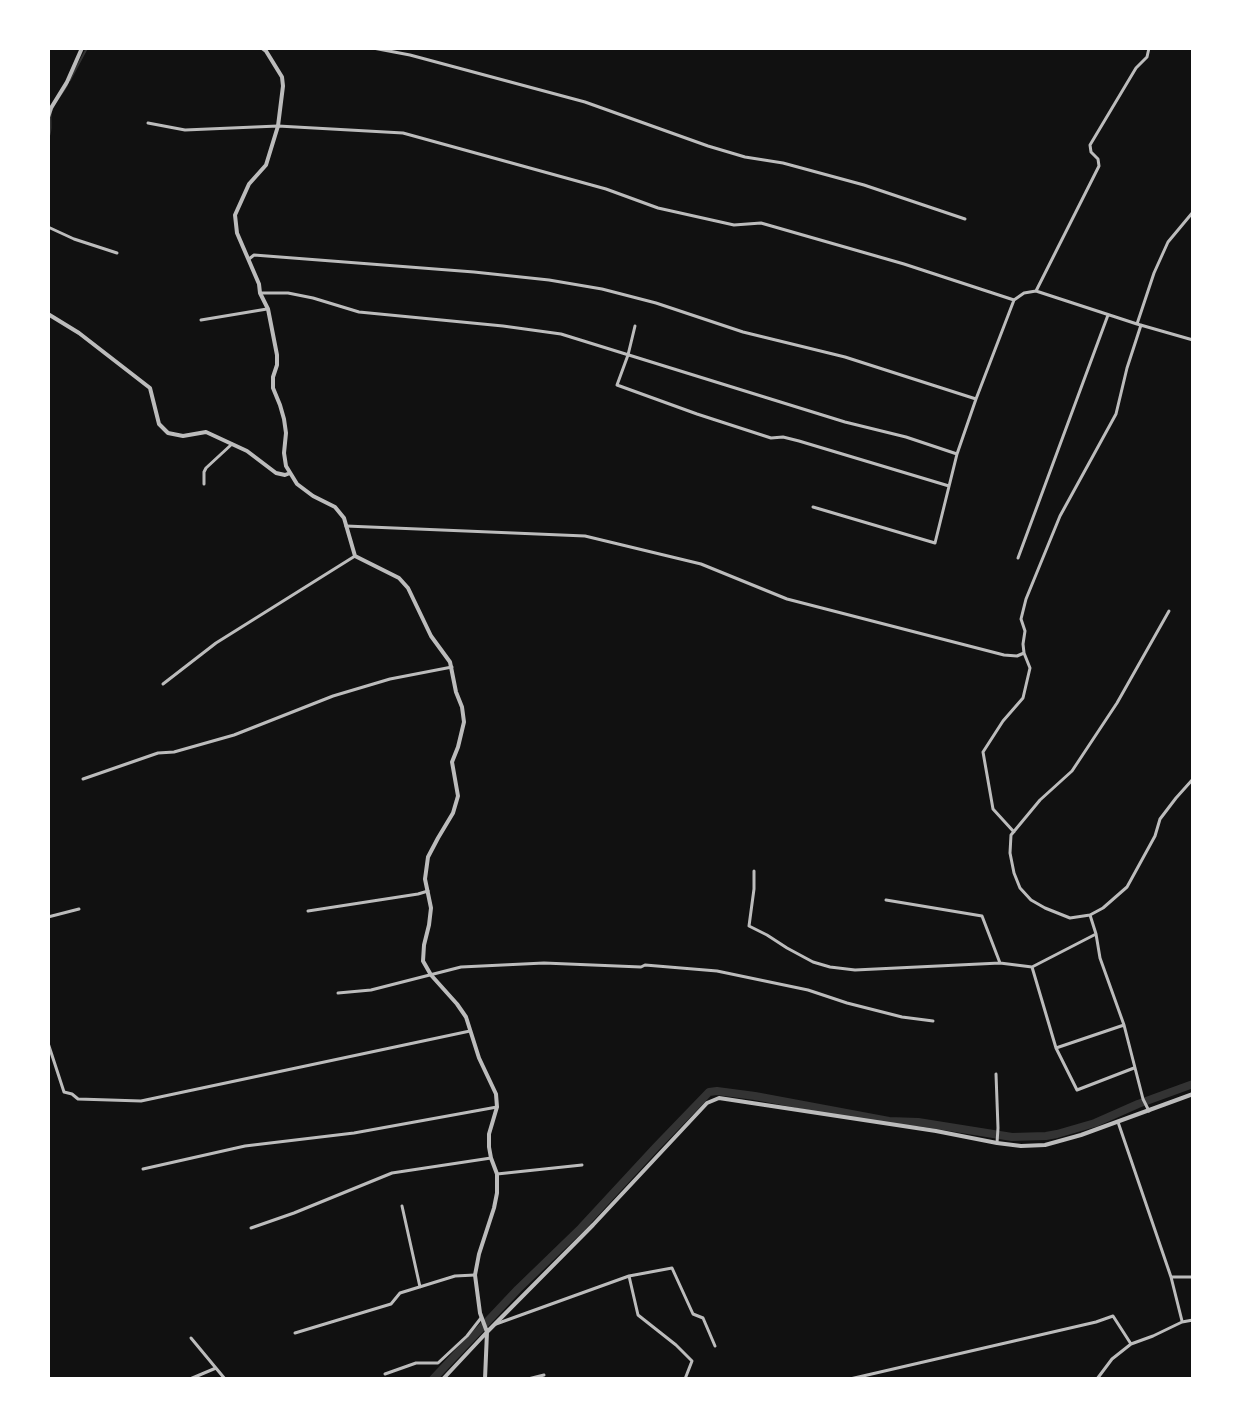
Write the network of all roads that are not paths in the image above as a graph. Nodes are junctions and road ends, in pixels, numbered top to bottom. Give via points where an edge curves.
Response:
1 (82, 48) edge
2 (262, 48) edge
3 (373, 48) edge
4 (1149, 48) edge
5 (48, 117) edge
6 (148, 123) dead end
7 (278, 126) junction
8 (1193, 212) edge
9 (964, 219) dead end
10 (48, 227) edge
11 (117, 253) dead end
12 (249, 259) junction
13 (1036, 291) junction
14 (260, 293) junction
15 (1014, 300) junction
16 (268, 309) junction
17 (48, 314) edge
18 (1108, 315) junction
19 (201, 320) dead end
20 (1139, 325) junction
21 (635, 326) dead end
22 (1193, 340) edge
23 (628, 355) junction
24 (976, 399) junction
25 (232, 444) junction
26 (957, 454) junction
27 (290, 473) junction
28 (204, 483) dead end
29 (949, 486) junction
30 (813, 507) dead end
31 (346, 526) junction
32 (355, 556) junction
33 (1018, 558) dead end
34 (1169, 611) dead end
35 (1024, 653) junction
36 (452, 667) junction
37 (163, 684) dead end
38 (83, 779) dead end
39 (1193, 779) edge
40 (1014, 832) junction
41 (754, 871) dead end
42 (428, 891) junction
43 (886, 900) dead end
44 (79, 909) dead end
45 (308, 910) dead end
46 (1090, 915) junction
47 (48, 917) edge
48 (1096, 934) junction
49 (1000, 963) junction
50 (1032, 967) junction
51 (431, 975) junction
52 (338, 993) dead end
53 (933, 1021) dead end
54 (1124, 1025) junction
55 (471, 1031) junction
56 (48, 1043) edge
57 (1056, 1048) junction
58 (1135, 1068) junction
59 (996, 1074) dead end
60 (1193, 1094) edge
61 (497, 1107) junction
62 (1149, 1111) junction
63 (1118, 1122) junction
64 (997, 1141) junction
65 (491, 1158) junction
66 (582, 1165) dead end
67 (143, 1169) dead end
68 (497, 1174) junction
69 (402, 1206) dead end
70 (250, 1228) dead end
71 (475, 1275) junction
72 (629, 1276) junction
73 (1171, 1277) junction
74 (1193, 1277) edge
75 (420, 1287) junction
76 (482, 1320) junction
77 (1193, 1320) edge
78 (1182, 1322) junction
79 (494, 1324) junction
80 (486, 1330) junction
81 (295, 1333) dead end
82 (191, 1338) dead end
83 (1131, 1344) junction
84 (715, 1346) dead end
85 (216, 1368) junction
86 (385, 1374) dead end
87 (544, 1375) dead end
88 (190, 1379) edge
89 (225, 1379) edge
90 (443, 1379) edge
91 (485, 1379) edge
92 (528, 1379) edge
93 (686, 1379) edge
94 (850, 1379) edge
95 (1097, 1379) edge

1 - 5 street
2 - 7 street via 282,77
3 - 9 street via 585,102 708,146 864,185
4 - 13 street via 1090,145 1099,166
6 - 7 street via 185,130
7 - 12 street via 266,165 249,184 235,214 237,233
7 - 15 street via 403,133 606,189 658,208 734,225 761,223
8 - 20 street via 1167,242
10 - 11 street
12 - 14 street
12 - 24 street via 254,255 474,272 602,289 743,332 845,357
13 - 15 street
13 - 18 street
14 - 16 street
14 - 23 street via 288,293 359,312 561,334
15 - 24 street
16 - 19 street
16 - 27 street via 277,355 273,388 284,419 284,453
17 - 25 street via 150,388 159,424 168,433 183,436 206,432
18 - 20 street
18 - 33 street
20 - 22 street
20 - 35 street via 1116,414 1060,516 1026,599 1020,619 1025,631
21 - 23 street
23 - 26 street
23 - 29 street via 616,385 771,438 799,441
24 - 26 street
25 - 27 street via 276,473
25 - 28 street via 206,468
26 - 29 street
27 - 31 street via 297,484 335,507
29 - 30 street via 935,543
31 - 32 street
31 - 35 street via 585,537 701,564 787,599 851,616 1004,655
32 - 36 street via 399,578 408,588 431,636
32 - 37 street via 216,643
34 - 40 street via 1117,703 1072,771 1040,800
35 - 40 street via 1029,668 1023,698 983,752 993,809
36 - 38 street via 390,679 333,696 234,735 158,753
36 - 42 street via 464,722 452,762 458,796 429,857 425,879
39 - 46 street via 1160,819 1128,887
40 - 46 street via 1010,853 1020,888 1031,900 1071,918
41 - 49 street via 749,926 813,962 855,970
42 - 45 street
42 - 51 street via 431,908 423,961
43 - 49 street via 982,916
44 - 47 street
46 - 48 street
48 - 50 street
48 - 54 street via 1100,958
49 - 50 street
50 - 57 street
51 - 52 street via 371,990
51 - 53 street via 461,967 544,963 717,971 807,990 902,1017
51 - 55 street via 457,1004
54 - 57 street
54 - 58 street
55 - 56 street via 141,1101 78,1099 64,1092
55 - 61 street via 496,1094
57 - 58 street via 1077,1090
58 - 62 street
59 - 64 street
60 - 62 street
61 - 65 street via 489,1134
61 - 67 street via 354,1133 245,1146
62 - 63 street
63 - 64 street via 1046,1145 1021,1146
63 - 73 street
64 - 79 street via 719,1098 707,1103
65 - 68 street
65 - 70 street via 392,1173
66 - 68 street
68 - 71 street via 495,1208
69 - 75 street
71 - 75 street via 455,1276
71 - 76 street
72 - 79 street
72 - 84 street via 672,1268 693,1314 703,1318
72 - 93 street via 638,1315 692,1361
73 - 74 street
73 - 78 street
75 - 81 street via 400,1293 391,1304
76 - 80 street
76 - 86 street via 438,1363 416,1363
77 - 78 street
78 - 83 street
79 - 80 street
80 - 90 street
80 - 91 street
82 - 85 street
83 - 94 street via 1113,1316
83 - 95 street via 1112,1359
85 - 88 street
85 - 89 street
87 - 92 street

